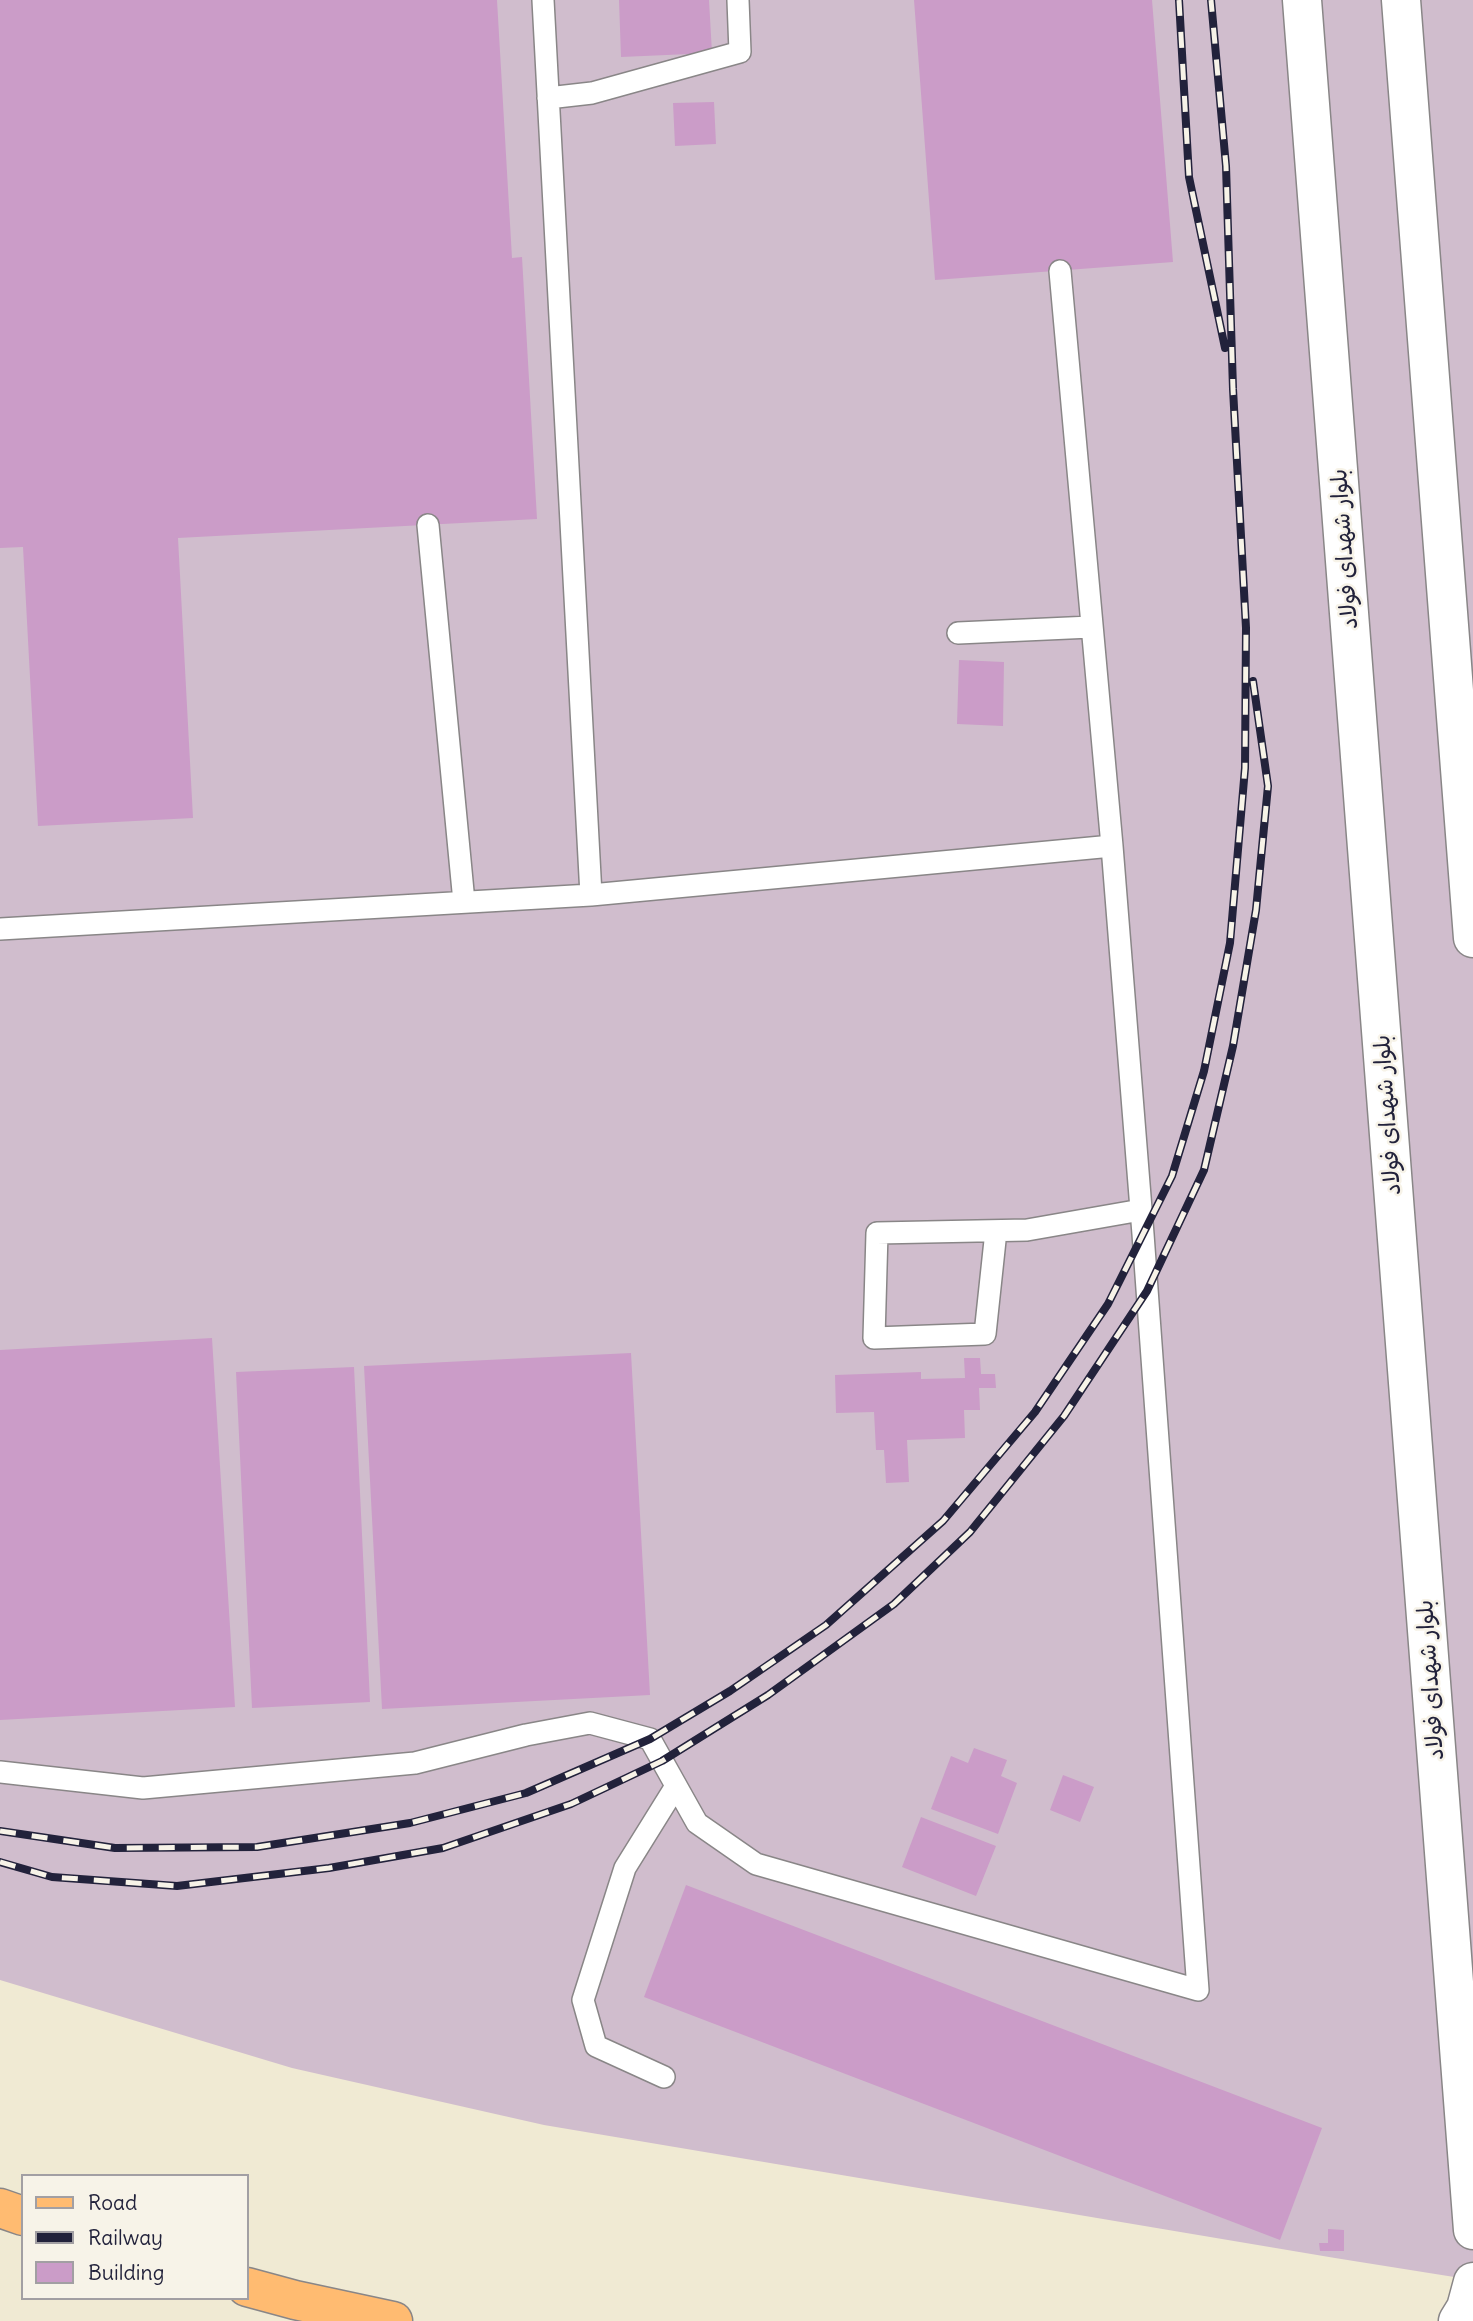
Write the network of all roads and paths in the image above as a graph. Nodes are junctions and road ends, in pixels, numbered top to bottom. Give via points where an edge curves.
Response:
1 (543, 0) edge
2 (738, 0) edge
3 (1302, 0) edge
4 (1401, 0) edge
5 (548, 97) junction
6 (1060, 271) dead end
7 (428, 525) dead end
8 (1091, 627) junction
9 (958, 633) dead end
10 (1112, 846) junction
11 (591, 895) junction
12 (464, 902) junction
13 (0, 929) edge
14 (1473, 938) edge
15 (1141, 1210) junction
16 (996, 1231) junction
17 (0, 1772) edge
18 (676, 1786) junction
19 (664, 2077) dead end
20 (0, 2208) edge
21 (21, 2215) edge
22 (1473, 2230) edge
23 (1473, 2282) edge
24 (248, 2287) edge
25 (393, 2321) edge
26 (1458, 2321) edge

1 - 5 lane
2 - 5 lane via 740,52 592,93
3 - 22 street, بلوار شهدای فولاد
4 - 14 street
5 - 11 lane
6 - 8 lane
7 - 12 lane
8 - 9 lane
8 - 10 lane
10 - 11 lane
10 - 15 lane
11 - 12 lane
12 - 13 lane
15 - 16 lane
15 - 18 lane via 1198,1990 756,1864 697,1823
16 - 16 lane via 877,1233 874,1338 985,1334
17 - 18 lane via 143,1788 415,1763 590,1723 650,1739
18 - 19 lane via 625,1868 583,2000 596,2046
20 - 21 main road
23 - 26 street
24 - 25 main road

